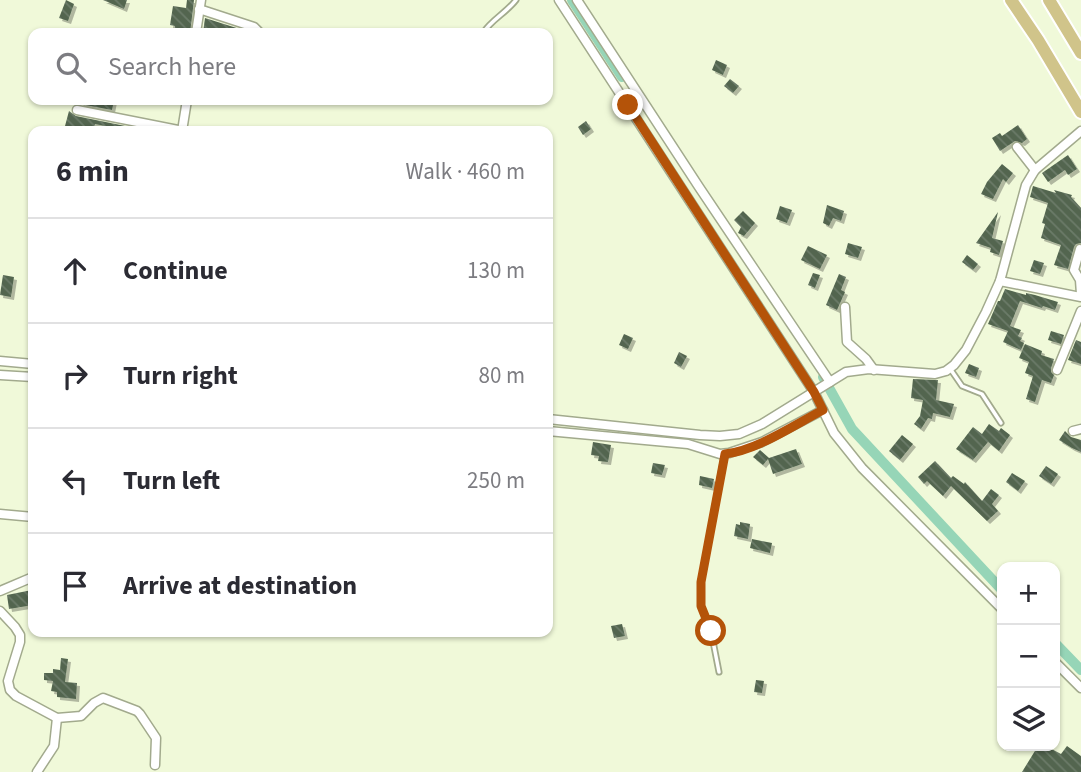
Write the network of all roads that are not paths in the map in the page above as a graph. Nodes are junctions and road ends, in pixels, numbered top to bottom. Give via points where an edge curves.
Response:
1 (516, 0) edge
2 (559, 0) edge
3 (577, 0) edge
4 (1011, 0) edge
5 (1049, 0) edge
6 (200, 5) edge
7 (197, 28) edge
8 (255, 28) edge
9 (487, 28) edge
10 (1081, 53) edge
11 (186, 105) edge
12 (77, 110) dead end
13 (1081, 112) edge
14 (158, 126) edge
15 (184, 126) edge
16 (1081, 131) edge
17 (1017, 147) dead end
18 (1035, 170) junction
19 (1080, 249) edge
20 (1000, 281) junction
21 (1081, 295) edge
22 (845, 307) dead end
23 (1081, 312) edge
24 (0, 361) edge
25 (28, 364) edge
26 (950, 368) junction
27 (874, 370) junction
28 (1057, 370) dead end
29 (0, 375) edge
30 (28, 377) edge
31 (822, 388) junction
32 (823, 410) junction
33 (553, 419) edge
34 (1001, 423) dead end
35 (553, 432) edge
36 (725, 454) junction
37 (0, 514) edge
38 (28, 517) edge
39 (28, 579) edge
40 (0, 591) edge
41 (997, 604) edge
42 (0, 611) edge
43 (1060, 667) edge
44 (719, 672) dead end
45 (1081, 688) edge
46 (57, 718) junction
47 (155, 765) dead end
48 (37, 772) edge

1 - 9 lane
2 - 31 street
3 - 31 street
4 - 13 highway
5 - 10 highway
6 - 7 street
6 - 8 street
11 - 15 street
12 - 14 street
16 - 18 street
17 - 18 street
18 - 20 street via 1026,185
19 - 21 street via 1074,270
20 - 21 street
20 - 26 street via 971,341
22 - 27 street via 846,342
23 - 28 street
24 - 25 street
26 - 27 street via 935,374
26 - 34 lane via 962,386 982,394
27 - 31 street via 846,372
29 - 30 street
31 - 32 street
31 - 33 street via 739,435
32 - 36 street via 762,442
32 - 41 street via 834,433 862,468
35 - 36 street via 688,444
36 - 44 lane via 701,582 701,606
37 - 38 street
39 - 40 street
42 - 46 street via 20,635 8,681 10,690
43 - 45 street
46 - 47 street via 81,716 103,698 137,711 156,738
46 - 48 street via 54,746

